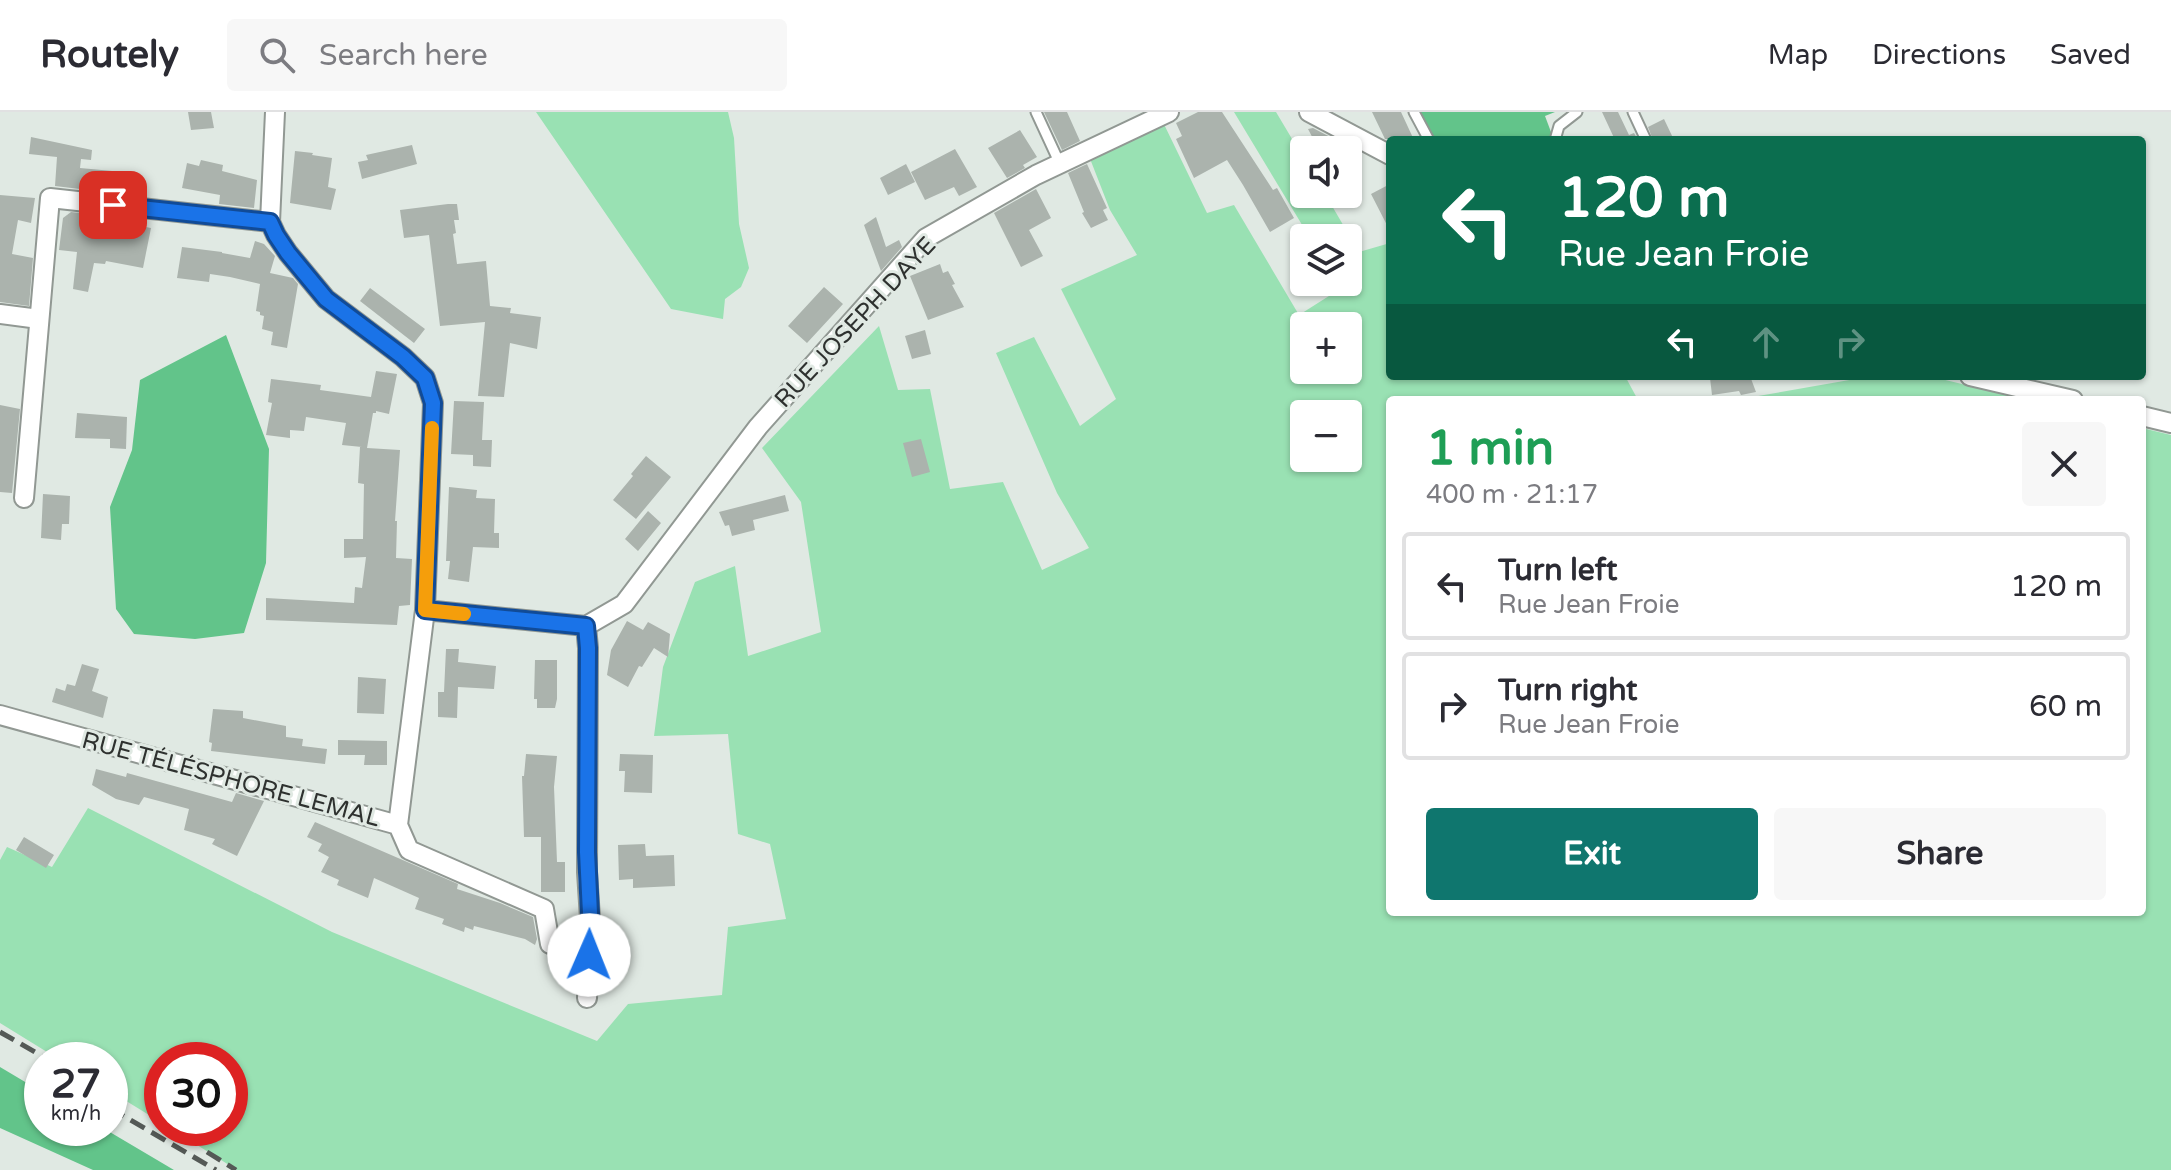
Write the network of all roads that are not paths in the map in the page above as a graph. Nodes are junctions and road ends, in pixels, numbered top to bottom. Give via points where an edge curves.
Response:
1 (275, 112) edge
2 (1036, 112) edge
3 (1169, 112) edge
4 (1309, 112) edge
5 (1414, 112) edge
6 (1577, 112) edge
7 (1633, 112) edge
8 (1427, 136) edge
9 (1556, 136) edge
10 (1644, 136) edge
11 (1386, 153) edge
12 (1060, 164) junction
13 (270, 222) junction
14 (0, 314) edge
15 (39, 319) junction
16 (1987, 380) edge
17 (2056, 396) edge
18 (2146, 417) edge
19 (2171, 423) edge
20 (24, 498) dead end
21 (425, 610) junction
22 (586, 626) junction
23 (0, 715) edge
24 (398, 825) junction
25 (550, 944) dead end
26 (587, 998) dead end

1 - 13 street
2 - 12 lane
3 - 12 street, RUE JOSEPH DAYE
4 - 11 street
5 - 8 lane
6 - 9 lane via 1559,126
7 - 10 lane
12 - 22 street, RUE JOSEPH DAYE via 926,238 758,427 624,604
13 - 15 street via 50,198
13 - 21 street via 326,299 425,378 433,403
14 - 15 street
15 - 20 street
16 - 17 street
18 - 19 street
21 - 22 street
21 - 24 street
22 - 26 street via 591,934
23 - 24 street, RUE TÉLÉSPHORE LEMAL
24 - 25 street, RUE TÉLÉSPHORE LEMAL via 409,850 544,909

